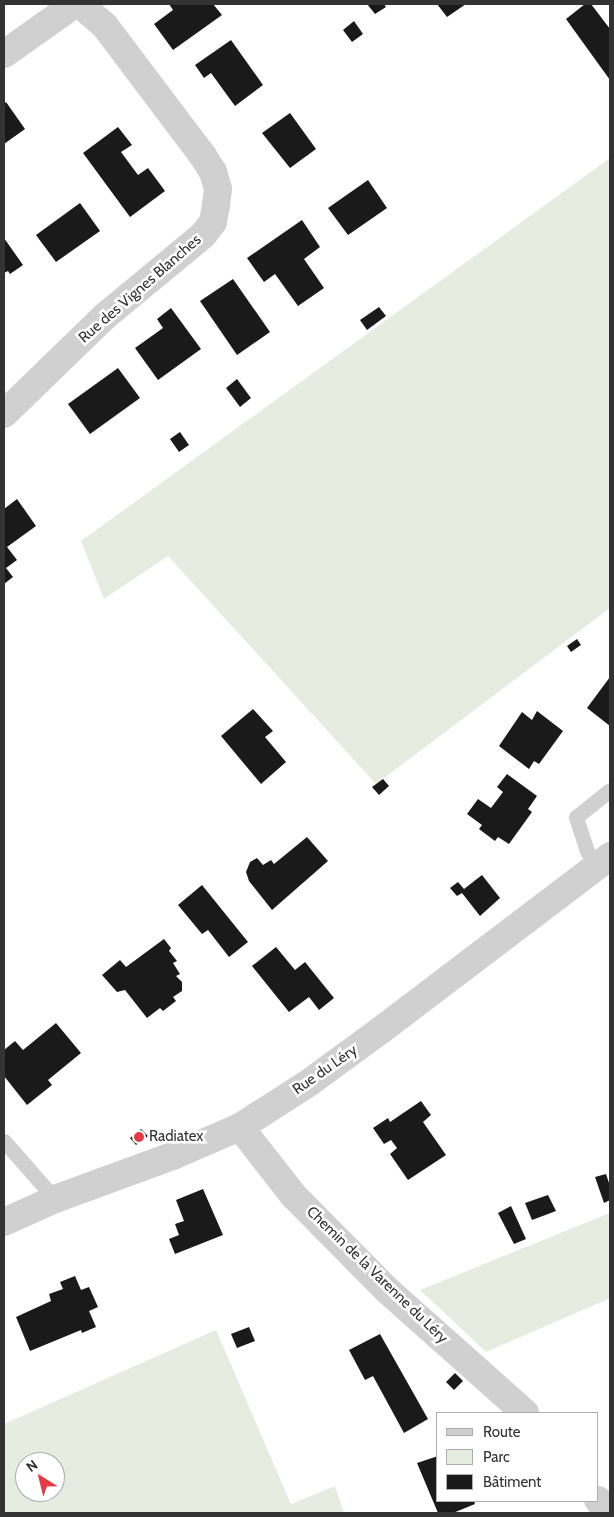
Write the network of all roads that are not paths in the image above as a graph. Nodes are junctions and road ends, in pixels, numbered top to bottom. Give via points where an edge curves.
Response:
1 (75, 4) edge
2 (80, 4) edge
3 (4, 54) edge
4 (4, 414) edge
5 (610, 790) edge
6 (604, 861) edge
7 (240, 1127) junction
8 (4, 1141) edge
9 (55, 1199) junction
10 (4, 1222) edge
11 (524, 1412) edge
12 (599, 1501) edge
13 (608, 1513) edge

1 - 3 street
2 - 4 street, Rue des Vignes Blanches via 105,26 203,156 218,189 213,222 203,235 104,317
5 - 6 lane via 576,817 587,851
6 - 7 street, Rue du Léry via 310,1082
7 - 9 street, Rue du Léry
7 - 11 street, Chemin de la Varenne du Léry via 300,1202 387,1290
8 - 9 lane
9 - 10 street, Rue du Léry
12 - 13 street

